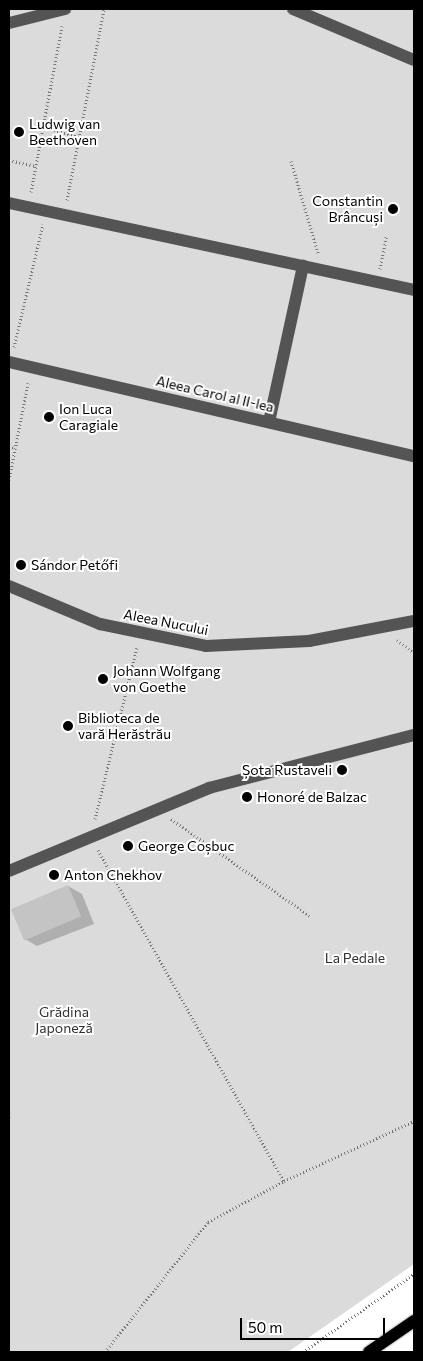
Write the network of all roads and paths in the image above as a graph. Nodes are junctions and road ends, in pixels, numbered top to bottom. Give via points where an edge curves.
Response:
1 (104, 9) edge
2 (293, 9) edge
3 (64, 13) edge
4 (9, 23) edge
5 (414, 60) edge
6 (44, 127) junction
7 (79, 137) junction
8 (9, 160) edge
9 (291, 161) dead end
10 (36, 166) junction
11 (9, 203) edge
12 (29, 207) junction
13 (46, 211) junction
14 (64, 215) junction
15 (386, 237) dead end
16 (303, 266) junction
17 (324, 270) junction
18 (377, 282) junction
19 (414, 290) edge
20 (10, 362) edge
21 (31, 366) junction
22 (269, 422) junction
23 (9, 446) edge
24 (15, 448) junction
25 (414, 456) edge
26 (9, 480) edge
27 (9, 586) edge
28 (414, 621) edge
29 (140, 632) junction
30 (414, 735) edge
31 (157, 809) junction
32 (90, 836) junction
33 (9, 871) edge
34 (310, 916) dead end
35 (9, 1113) edge
36 (9, 1119) edge
37 (414, 1121) edge
38 (284, 1181) junction
39 (414, 1274) edge
40 (414, 1321) edge
41 (105, 1352) edge
42 (303, 1352) edge
43 (369, 1352) edge

1 - 7 path
2 - 5 street
3 - 4 street
3 - 6 path
6 - 7 path
6 - 10 path
7 - 14 path
8 - 10 path
9 - 17 path
10 - 12 path
11 - 12 street
12 - 13 street
13 - 14 street
13 - 20 path
14 - 16 street
15 - 18 path
16 - 17 street
16 - 22 street
17 - 18 street
18 - 19 street
20 - 21 street, Aleea Carol al II-lea
21 - 22 street, Aleea Carol al II-lea
21 - 24 path
22 - 25 street, Aleea Carol al II-lea
23 - 24 path
24 - 26 path
27 - 29 street, Aleea Nucului via 80,618
28 - 29 street, Aleea Nucului via 263,647 206,646
29 - 32 path
30 - 31 street via 209,788
31 - 32 street
31 - 34 path
32 - 33 street
32 - 38 path
35 - 36 path
37 - 38 path
38 - 41 path via 208,1222
39 - 42 path
40 - 43 main road

